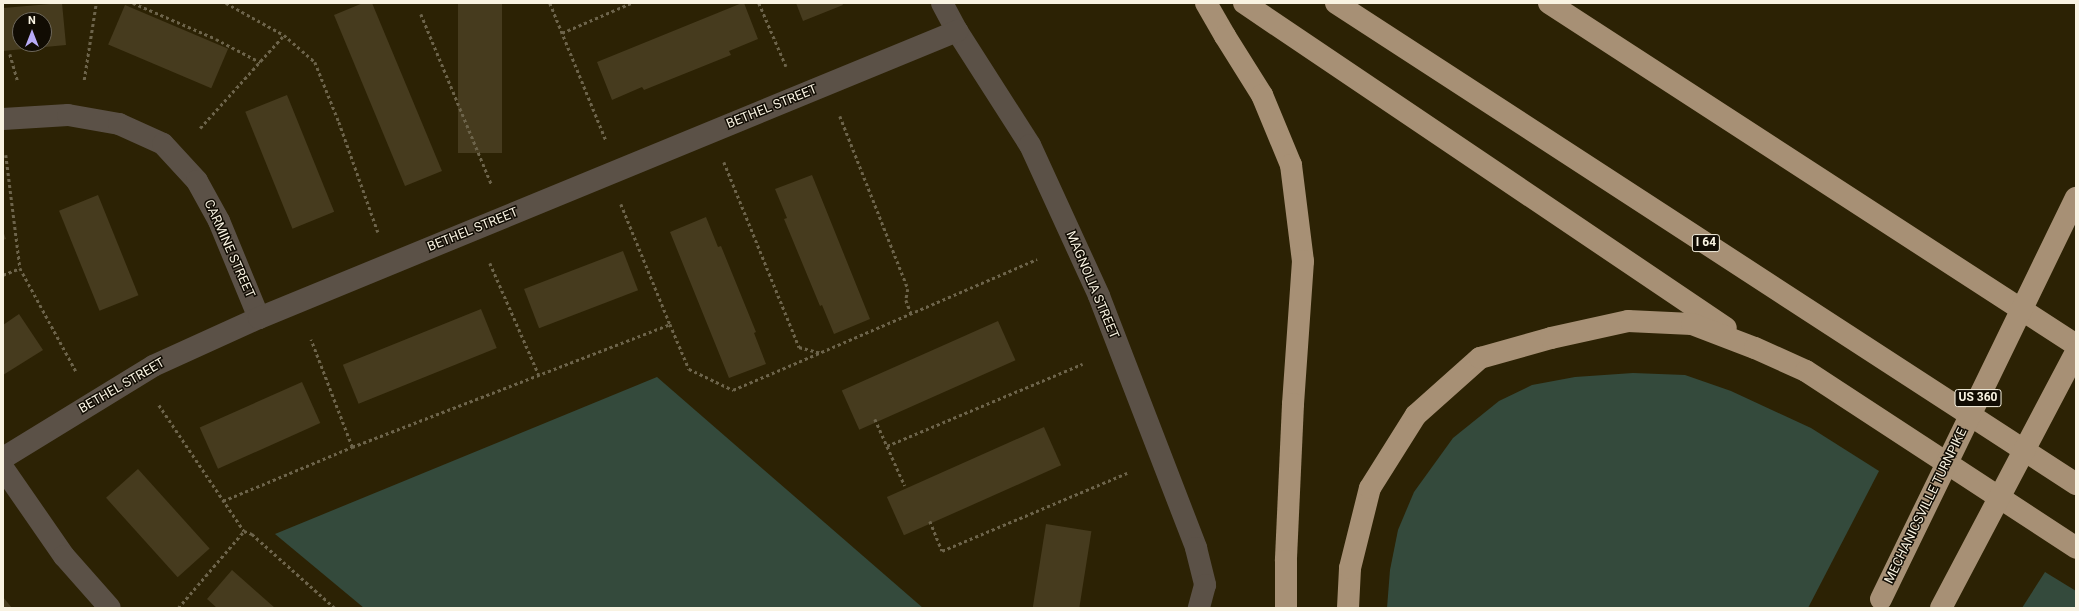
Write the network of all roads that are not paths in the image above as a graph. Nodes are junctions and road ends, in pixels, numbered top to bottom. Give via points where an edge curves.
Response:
1 (942, 3) edge
2 (1206, 3) edge
3 (1244, 3) edge
4 (1336, 3) edge
5 (1549, 3) edge
6 (957, 31) junction
7 (3, 119) edge
8 (2076, 198) edge
9 (259, 318) junction
10 (2076, 345) edge
11 (1755, 348) junction
12 (2076, 352) edge
13 (3, 458) edge
14 (3, 468) edge
15 (2076, 484) edge
16 (2076, 548) edge
17 (1878, 603) edge
18 (110, 608) edge
19 (1199, 608) edge
20 (1286, 608) edge
21 (1348, 608) edge
22 (1941, 608) edge

1 - 6 street, MAGNOLIA STREET
2 - 20 highway via 1262,95 1291,165 1303,261 1292,412
3 - 11 highway
4 - 15 highway, I 64
5 - 10 highway
6 - 9 street, BETHEL STREET
6 - 19 street, MAGNOLIA STREET via 1030,145 1096,289 1196,548 1205,584
7 - 9 street, CARMINE STREET via 68,115 119,124 163,144 197,181 216,214
8 - 17 highway, MECHANICSVILLE TURNPIKE / US 360, bridge
9 - 13 street, BETHEL STREET via 153,366
11 - 16 highway via 1806,371
11 - 21 highway via 1692,324 1628,321 1551,338 1480,358 1416,415 1370,488 1350,568
12 - 22 highway, bridge
14 - 18 street via 64,556

